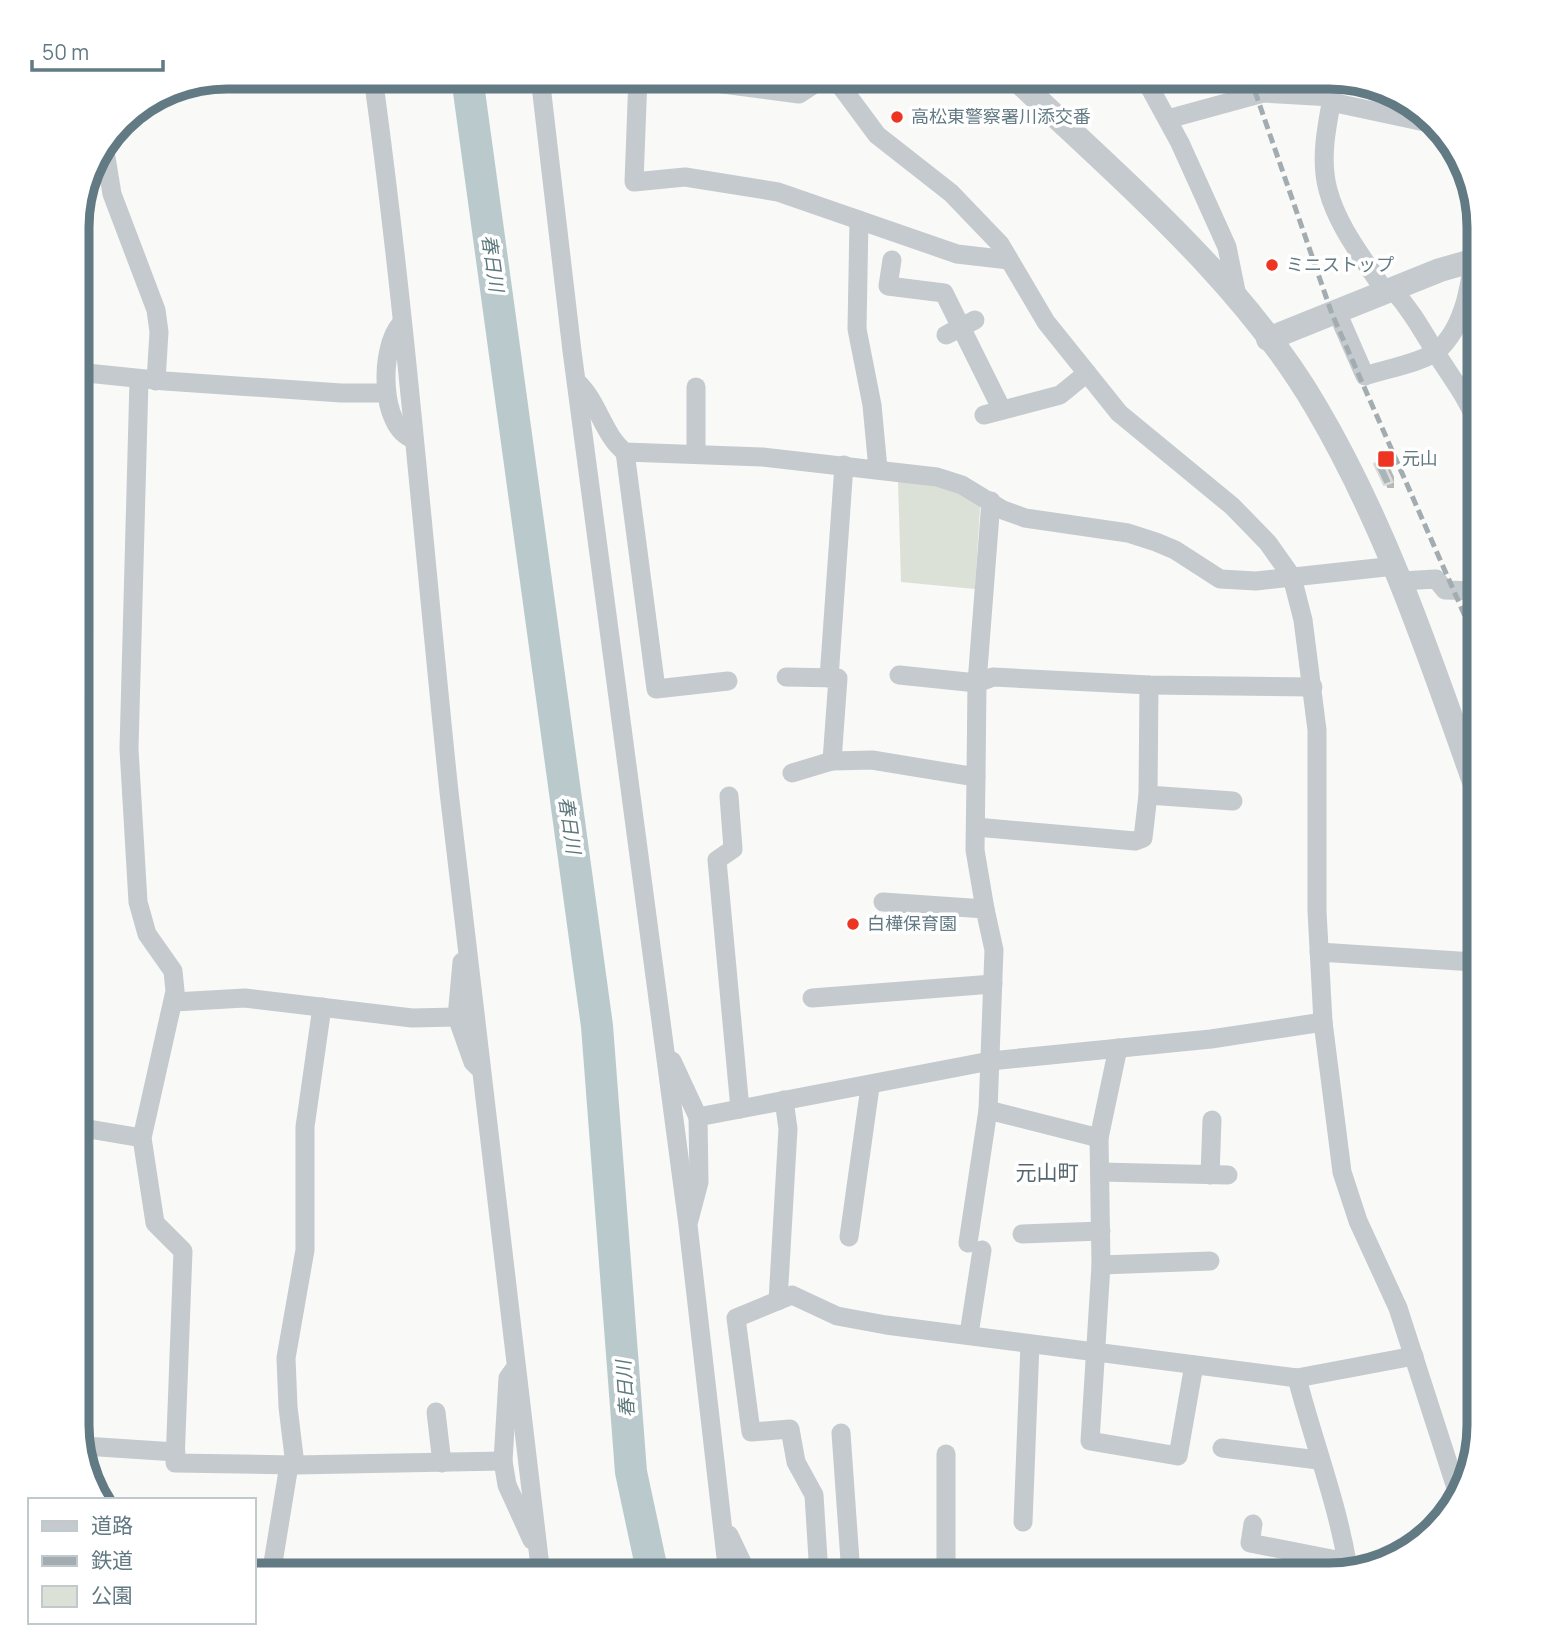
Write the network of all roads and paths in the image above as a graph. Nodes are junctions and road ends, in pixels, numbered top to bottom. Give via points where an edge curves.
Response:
1 (375, 90) edge
2 (542, 90) edge
3 (638, 90) edge
4 (768, 90) edge
5 (805, 90) edge
6 (844, 90) edge
7 (1027, 90) edge
8 (1151, 90) edge
9 (1333, 92) edge
10 (1411, 117) edge
11 (1168, 119) junction
12 (107, 161) edge
13 (859, 220) junction
14 (892, 260) dead end
15 (1009, 260) junction
16 (1467, 263) edge
17 (1389, 292) junction
18 (1467, 293) edge
19 (1239, 304) junction
20 (1337, 312) junction
21 (400, 324) junction
22 (1268, 339) junction
23 (1436, 353) junction
24 (90, 373) edge
25 (1087, 373) junction
26 (148, 380) junction
27 (576, 381) junction
28 (696, 387) dead end
29 (386, 393) junction
30 (1467, 402) edge
31 (413, 439) junction
32 (625, 452) junction
33 (696, 454) junction
34 (844, 465) junction
35 (878, 470) junction
36 (991, 501) junction
37 (1398, 573) junction
38 (1292, 577) junction
39 (1467, 591) edge
40 (899, 675) dead end
41 (786, 677) dead end
42 (829, 678) junction
43 (728, 681) dead end
44 (977, 683) junction
45 (1149, 685) junction
46 (1313, 687) junction
47 (832, 761) junction
48 (1467, 763) edge
49 (792, 773) dead end
50 (976, 777) junction
51 (1148, 795) junction
52 (729, 796) dead end
53 (1233, 801) dead end
54 (976, 827) junction
55 (883, 902) dead end
56 (985, 909) junction
57 (468, 945) junction
58 (1319, 952) junction
59 (1467, 962) edge
60 (993, 984) junction
61 (812, 998) dead end
62 (174, 1002) junction
63 (321, 1007) junction
64 (457, 1017) junction
65 (1323, 1022) junction
66 (664, 1043) junction
67 (1118, 1048) junction
68 (990, 1061) junction
69 (484, 1073) junction
70 (870, 1087) junction
71 (784, 1100) junction
72 (740, 1109) junction
73 (988, 1110) junction
74 (698, 1118) junction
75 (1212, 1120) dead end
76 (89, 1129) edge
77 (142, 1138) junction
78 (1099, 1138) junction
79 (1100, 1172) junction
80 (688, 1225) junction
81 (1101, 1231) junction
82 (1022, 1234) dead end
83 (849, 1237) dead end
84 (1210, 1261) dead end
85 (1101, 1265) junction
86 (778, 1301) junction
87 (969, 1334) junction
88 (1030, 1345) junction
89 (1097, 1352) junction
90 (1413, 1356) junction
91 (517, 1363) junction
92 (1194, 1365) junction
93 (1297, 1378) junction
94 (436, 1412) dead end
95 (841, 1433) dead end
96 (91, 1446) edge
97 (1222, 1448) dead end
98 (176, 1452) junction
99 (946, 1454) dead end
100 (1318, 1460) junction
101 (503, 1461) junction
102 (442, 1462) junction
103 (292, 1465) junction
104 (1454, 1482) edge
105 (721, 1516) junction
106 (1023, 1522) dead end
107 (1253, 1524) dead end
108 (1347, 1562) edge
109 (1348, 1562) edge
110 (273, 1563) edge
111 (539, 1563) edge
112 (540, 1563) edge
113 (727, 1563) edge
114 (743, 1563) edge
115 (818, 1563) edge
116 (849, 1563) edge
117 (946, 1563) edge

1 - 21 street via 396,241
2 - 27 street
3 - 13 street via 634,182 685,177 778,192
4 - 5 street via 799,94
6 - 15 street via 877,135 951,193 1000,244
7 - 19 street via 1188,245
8 - 11 street
9 - 10 street
9 - 11 street via 1263,93
9 - 17 street via 1326,141 1327,188 1339,221
11 - 19 street via 1227,247
12 - 26 street via 112,194 156,310 159,332
13 - 15 street via 957,254
13 - 35 street via 857,329 872,405
14 - 25 street via 888,286 944,293 993,412 1060,395
15 - 25 street via 1046,322
16 - 17 street
17 - 20 street
17 - 23 street via 1415,315
18 - 23 street via 1450,336
19 - 22 street
20 - 22 street
20 - 23 street via 1365,376
21 - 29 street via 389,347
21 - 31 street
22 - 37 street via 1315,406
23 - 30 street
24 - 26 street
25 - 38 street via 1119,413 1232,506 1268,543
26 - 29 street
26 - 62 street via 130,763 138,902 147,934 173,971
27 - 32 street via 586,390 615,444
27 - 66 street
28 - 33 street
29 - 31 street via 401,434
31 - 57 street
32 - 33 street
32 - 43 street via 656,689
33 - 34 street
34 - 35 street
34 - 42 street
35 - 36 street via 937,477
36 - 38 street via 1003,510 1048,523 1128,533 1175,550 1220,579
36 - 44 street
37 - 38 street
37 - 39 street via 1436,579 1445,590
37 - 48 street
38 - 46 street
40 - 44 street
41 - 42 street
42 - 47 street via 838,678
44 - 45 street via 993,677
44 - 50 street
45 - 46 street
45 - 51 street
46 - 58 street
47 - 49 street
47 - 50 street via 872,760
50 - 54 street
51 - 53 street
51 - 54 street via 1143,838 1135,841
52 - 72 street via 733,849 717,860
54 - 56 street via 975,850
55 - 56 street
56 - 60 street via 994,950
57 - 64 street via 461,963
57 - 69 street
58 - 59 street
58 - 65 street
60 - 61 street
60 - 68 street
62 - 63 street via 245,998
62 - 77 street
63 - 64 street via 412,1018
63 - 103 street via 305,1127 305,1250 286,1358
64 - 69 street via 473,1062
65 - 67 street
65 - 90 street via 1342,1172
66 - 74 street
66 - 80 street
67 - 68 street
67 - 78 street
68 - 70 street
68 - 73 street
69 - 91 street
70 - 71 street
70 - 83 street
71 - 72 street
71 - 86 street via 788,1129
72 - 74 street
73 - 78 street
73 - 87 street
74 - 80 street via 699,1182
75 - 79 street via 1219,1175
76 - 77 street
77 - 98 street via 155,1223 183,1251
78 - 79 street
79 - 81 street
80 - 105 street
81 - 82 street
81 - 85 street
84 - 85 street
85 - 89 street
86 - 87 street via 793,1295 837,1315
86 - 115 street via 736,1318 751,1432 790,1429 796,1462 814,1495
87 - 88 street
88 - 89 street
88 - 106 street
89 - 92 street
89 - 92 street via 1090,1441 1178,1457
90 - 93 street
90 - 104 street
91 - 101 street via 508,1378
91 - 112 street
92 - 93 street
93 - 100 street
94 - 102 street
95 - 116 street
96 - 98 street
97 - 100 street
98 - 103 street via 176,1463
99 - 117 street
100 - 109 street
101 - 102 street
101 - 111 street via 507,1485
102 - 103 street
103 - 110 street
105 - 113 street
105 - 114 street
107 - 108 street via 1250,1542

